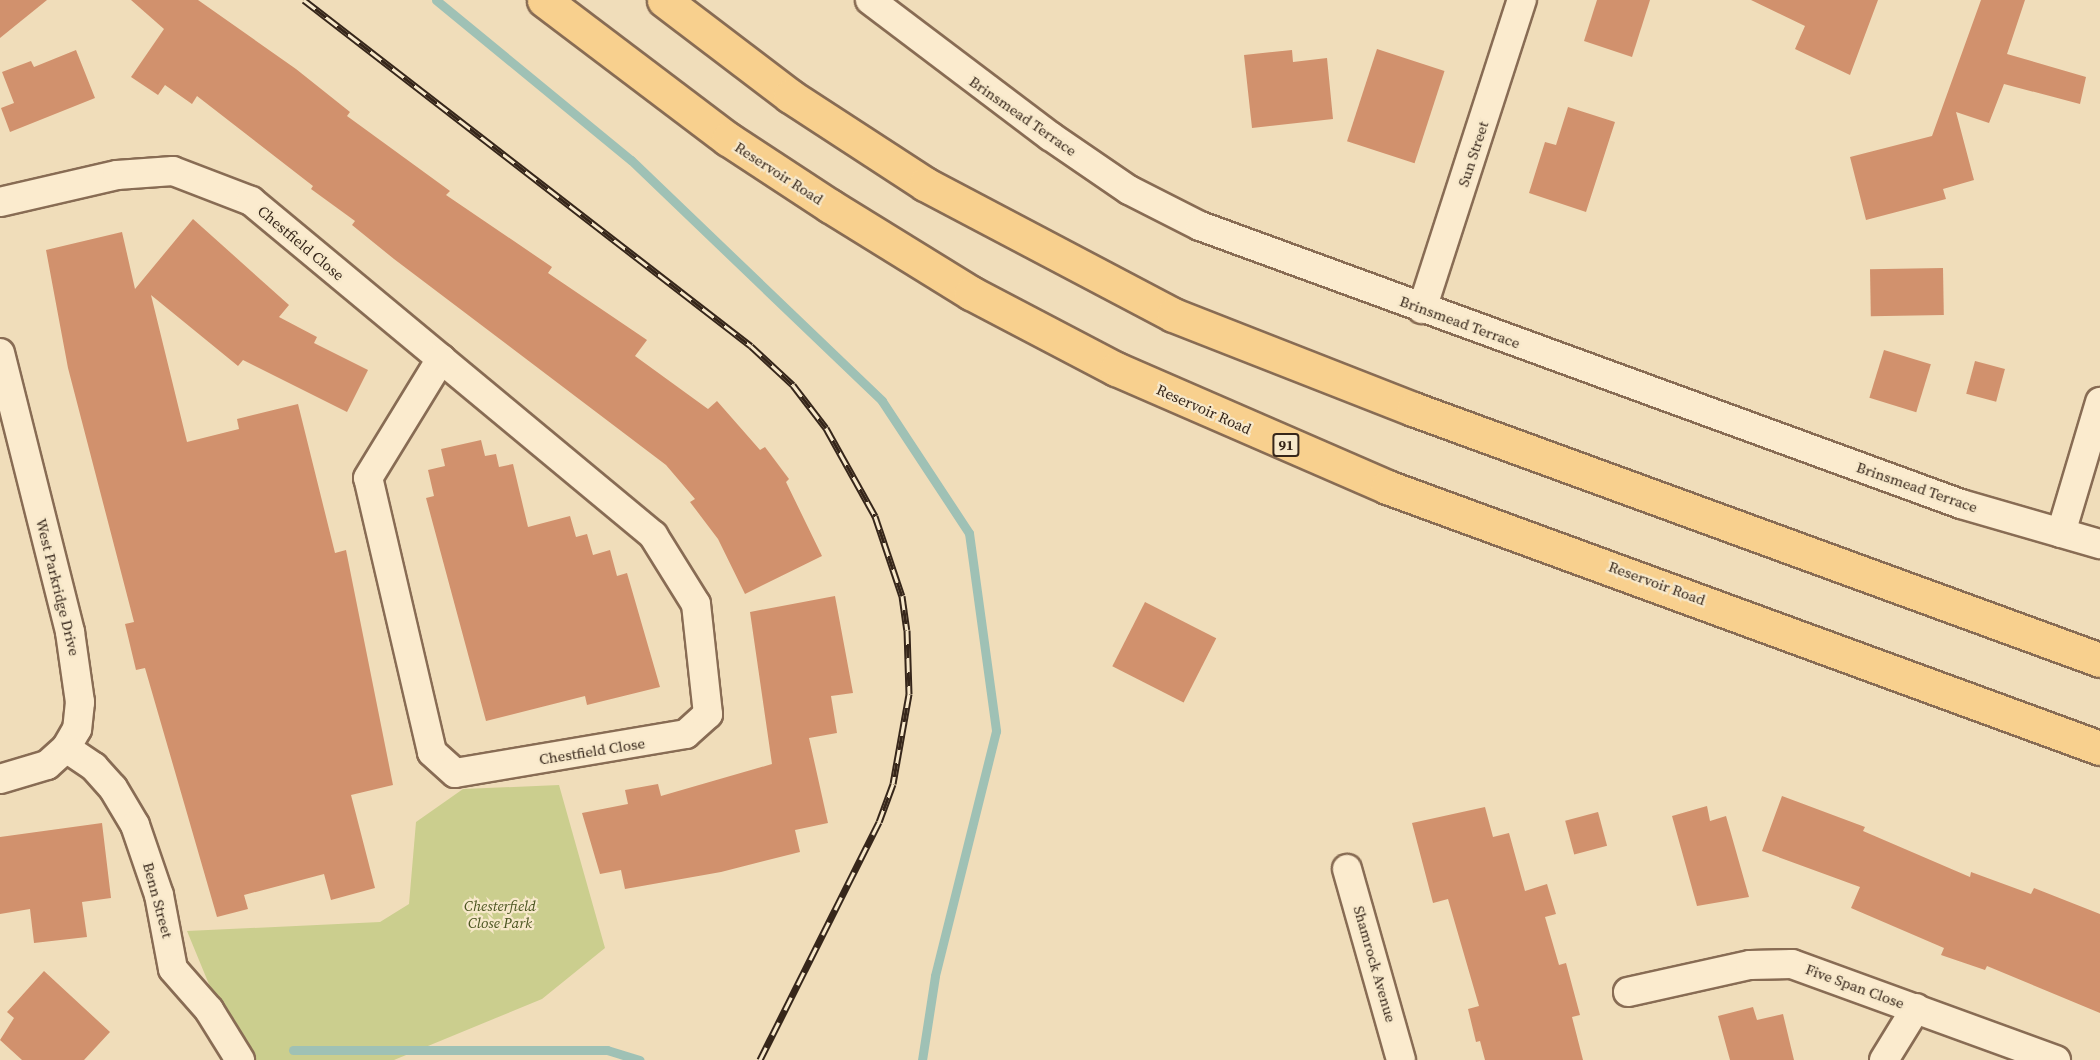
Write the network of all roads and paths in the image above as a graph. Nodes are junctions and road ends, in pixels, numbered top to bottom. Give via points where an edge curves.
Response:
1 (544, 0) edge
2 (664, 0) edge
3 (870, 0) edge
4 (1522, 0) edge
5 (0, 202) edge
6 (1422, 309) junction
7 (0, 353) edge
8 (441, 359) junction
9 (2100, 402) edge
10 (2061, 533) junction
11 (2100, 544) edge
12 (2100, 660) edge
13 (66, 748) junction
14 (2100, 748) edge
15 (0, 779) edge
16 (1347, 869) dead end
17 (1628, 992) dead end
18 (1916, 1008) junction
19 (240, 1060) edge
20 (1401, 1060) edge
21 (1884, 1060) edge
22 (2056, 1060) edge

1 - 14 main road, Reservoir Road / 91 via 728,139 830,206 971,293 1116,369 1387,487
2 - 12 main road via 790,96 925,184 1173,315 1413,409
3 - 6 street, Brinsmead Terrace via 966,76 1129,190 1200,226
4 - 6 street, Sun Street
5 - 8 street, Chestfield Close via 117,175 173,171 251,201
6 - 10 street, Brinsmead Terrace via 1961,504
7 - 13 street, West Parkridge Drive via 80,679 77,729
8 - 8 street, Chestfield Close via 653,535 696,604 708,714 686,734 455,773 432,752 368,478
9 - 10 street
10 - 11 street, Brinsmead Terrace
13 - 15 street, West Parkridge Drive via 46,765
13 - 19 street, Benn Street via 94,767 113,788 135,825 159,895 173,969 209,1010
16 - 20 street, Shamrock Avenue
17 - 18 street, Five Span Close via 1750,965 1792,964
18 - 21 street, Five Span Close
18 - 22 street

